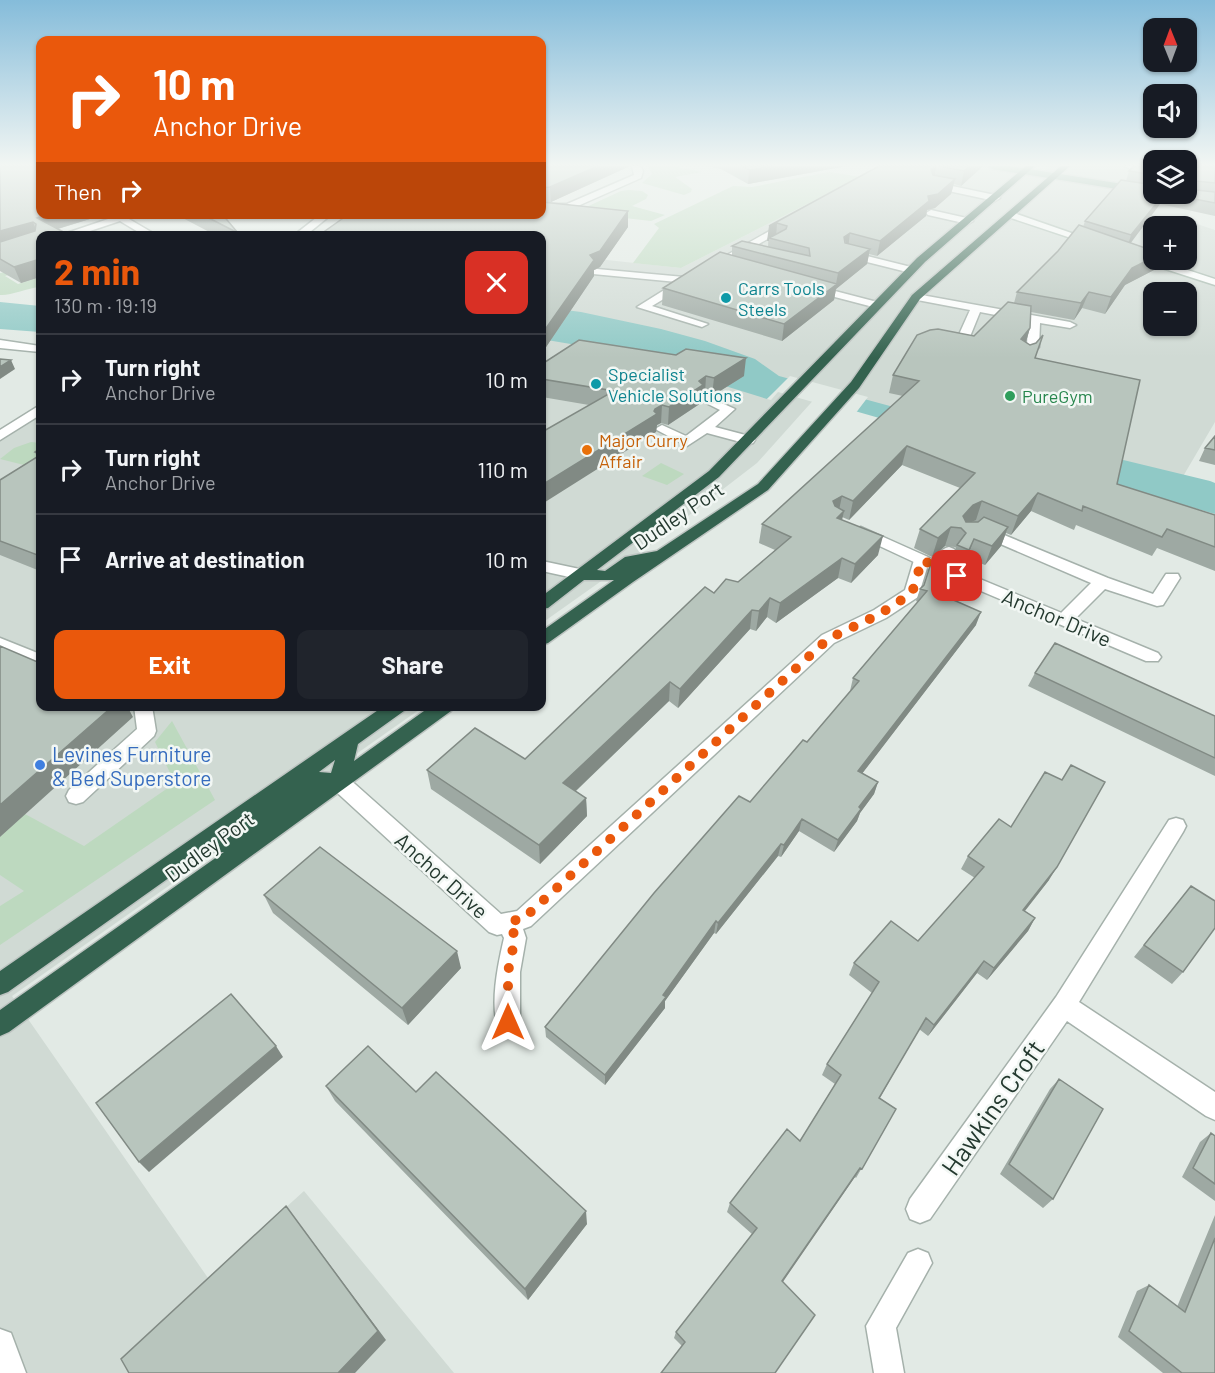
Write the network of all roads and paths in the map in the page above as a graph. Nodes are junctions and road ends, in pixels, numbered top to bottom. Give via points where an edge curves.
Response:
1 (780, 230) edge
2 (957, 230) edge
3 (994, 230) edge
4 (1056, 230) edge
5 (778, 242) edge
6 (1109, 248) edge
7 (739, 251) junction
8 (1120, 251) edge
9 (847, 254) edge
10 (725, 259) edge
11 (706, 270) edge
12 (911, 270) junction
13 (597, 272) edge
14 (691, 282) junction
15 (1215, 282) edge
16 (805, 287) edge
17 (916, 297) junction
18 (877, 305) junction
19 (976, 309) junction
20 (1034, 319) junction
21 (702, 324) edge
22 (1071, 325) edge
23 (963, 339) edge
24 (0, 344) edge
25 (36, 348) edge
26 (1024, 356) edge
27 (706, 400) edge
28 (36, 412) edge
29 (18, 424) junction
30 (36, 428) edge
31 (705, 428) junction
32 (662, 429) edge
33 (0, 436) edge
34 (748, 440) junction
35 (849, 526) edge
36 (966, 536) edge
37 (949, 552) edge
38 (664, 553) junction
39 (929, 564) junction
40 (546, 567) edge
41 (583, 575) junction
42 (1172, 578) dead end
43 (1102, 582) junction
44 (546, 601) edge
45 (588, 606) junction
46 (1064, 620) junction
47 (546, 636) edge
48 (0, 644) edge
49 (1152, 657) dead end
50 (36, 661) edge
51 (144, 711) edge
52 (391, 711) edge
53 (439, 711) edge
54 (349, 741) junction
55 (339, 782) junction
56 (76, 796) dead end
57 (1176, 826) dead end
58 (197, 845) junction
59 (510, 921) junction
60 (0, 984) edge
61 (1064, 1005) junction
62 (508, 1022) dead end
63 (0, 1024) edge
64 (1215, 1107) edge
65 (920, 1209) dead end
66 (918, 1263) dead end
67 (0, 1344) edge
68 (11, 1373) edge
69 (889, 1373) edge

1 - 7 street
2 - 12 highway
3 - 17 highway
4 - 6 street
5 - 7 street via 751,255
7 - 10 street
8 - 15 street
9 - 12 street
11 - 14 street
12 - 18 highway
13 - 14 street
14 - 21 street via 643,307
16 - 18 street
17 - 19 street
17 - 38 highway, Dudley Port via 855,385 763,488
18 - 34 highway, Dudley Port
19 - 20 street
19 - 23 street
20 - 22 street
20 - 26 street via 1033,347
24 - 25 street
27 - 31 street via 729,409
28 - 29 street
29 - 30 street
29 - 33 street
31 - 32 street via 687,442
31 - 34 street
34 - 41 highway, Dudley Port via 714,474
35 - 39 street
36 - 43 street via 975,527
37 - 39 street
38 - 41 highway via 631,560 608,576
38 - 45 highway, Dudley Port
39 - 46 street, Anchor Drive
39 - 59 street, Anchor Drive via 912,593 880,614 828,639 523,919
40 - 41 street
41 - 44 highway, Dudley Port
41 - 45 highway via 590,588
42 - 43 street via 1157,601
43 - 46 street
45 - 47 highway, Dudley Port
46 - 49 street, Anchor Drive
48 - 50 street via 14,658
51 - 56 street via 147,731
52 - 54 highway, Dudley Port
53 - 55 highway, Dudley Port
54 - 55 highway
54 - 58 highway, Dudley Port
55 - 58 highway via 320,779 226,843
55 - 59 street, Anchor Drive via 497,925
55 - 63 highway, Dudley Port
57 - 61 street, Hawkins Croft
58 - 60 highway, Dudley Port
59 - 62 street via 515,938 508,972
61 - 64 street
61 - 65 street, Hawkins Croft
66 - 69 street via 881,1326
67 - 68 street

